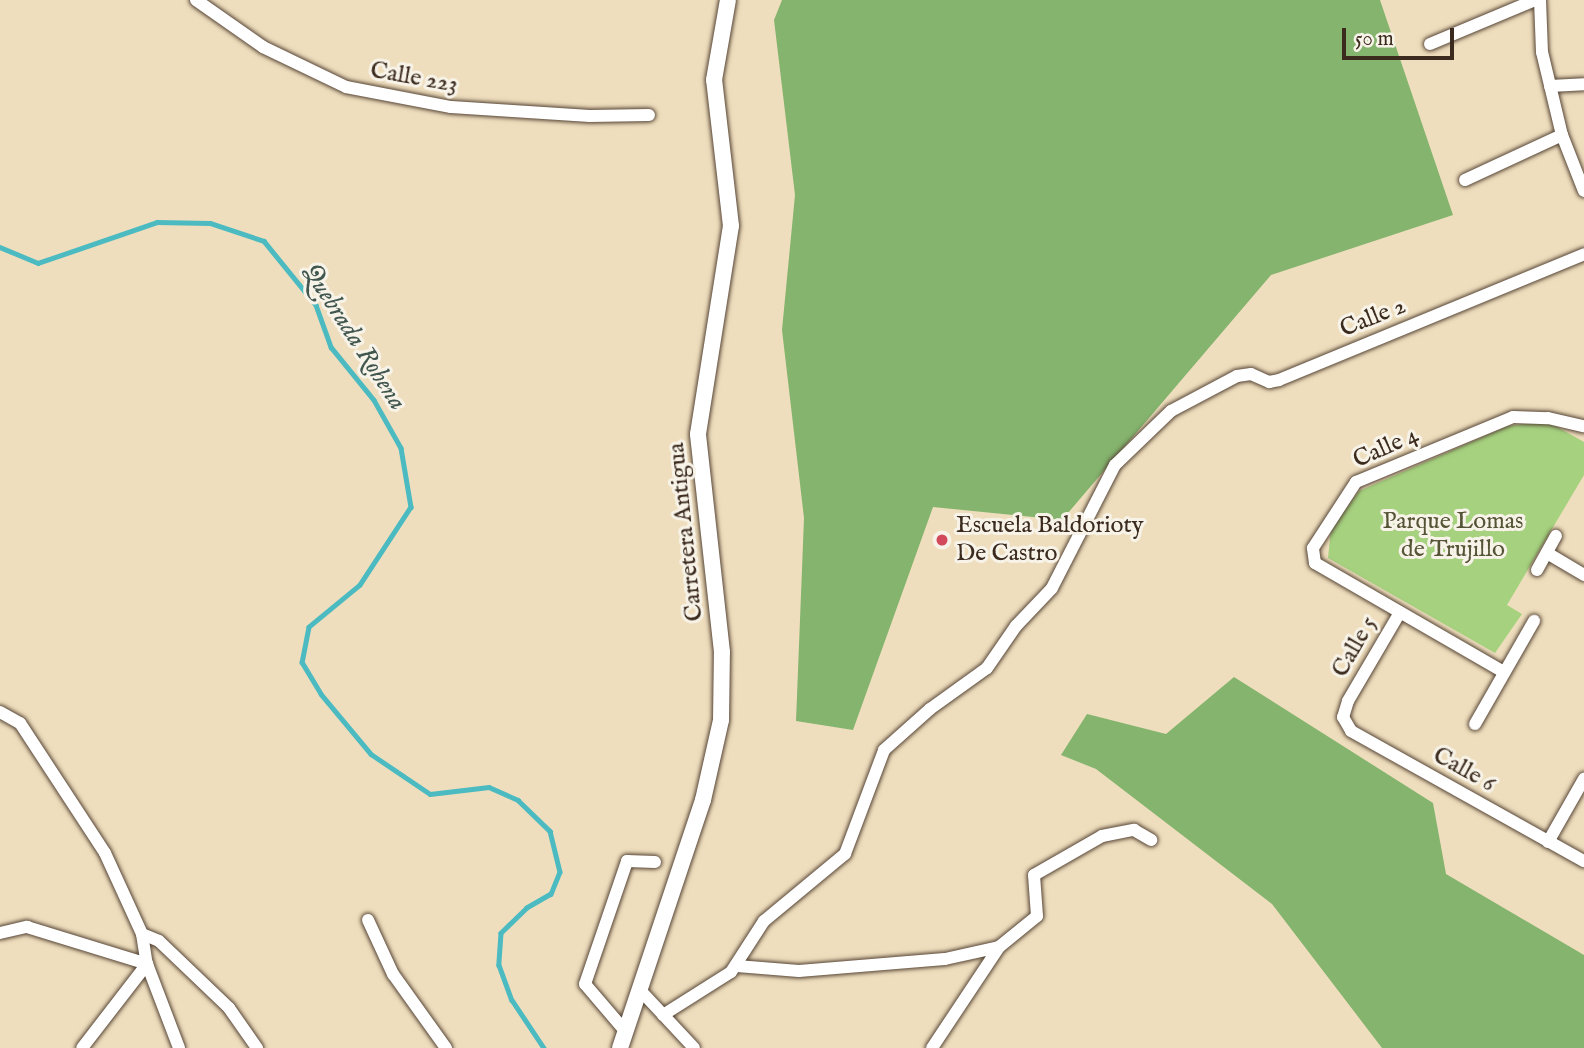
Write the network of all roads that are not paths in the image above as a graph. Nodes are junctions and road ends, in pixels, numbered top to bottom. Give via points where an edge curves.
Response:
1 (196, 0) edge
2 (728, 0) edge
3 (1537, 0) edge
4 (1430, 44) dead end
5 (1584, 84) edge
6 (1550, 86) junction
7 (649, 115) dead end
8 (1562, 135) junction
9 (1581, 173) edge
10 (1465, 180) dead end
11 (1584, 191) edge
12 (1584, 254) edge
13 (1584, 426) edge
14 (1556, 536) dead end
15 (1547, 553) junction
16 (1537, 570) dead end
17 (1584, 575) edge
18 (1399, 614) junction
19 (1534, 621) dead end
20 (1502, 671) junction
21 (1348, 701) joint
22 (0, 712) edge
23 (1475, 724) dead end
24 (1584, 779) edge
25 (1151, 840) dead end
26 (1548, 842) junction
27 (1584, 861) edge
28 (655, 862) dead end
29 (368, 920) dead end
30 (0, 933) edge
31 (142, 933) junction
32 (999, 947) junction
33 (147, 964) junction
34 (737, 966) junction
35 (639, 990) junction
36 (663, 1015) junction
37 (626, 1032) junction
38 (82, 1048) edge
39 (179, 1048) edge
40 (257, 1048) edge
41 (446, 1048) edge
42 (620, 1048) edge
43 (694, 1048) edge
44 (932, 1048) edge

1 - 7 street, Calle 223 via 263,47 346,87 452,107
2 - 35 street, Carretera Antigua via 714,80 731,226 698,434 722,652 721,720 703,800
3 - 4 street
3 - 6 street
5 - 6 street
6 - 8 street
8 - 9 street
8 - 10 street
9 - 11 street
12 - 34 street, Calle 2 via 1279,380 1237,376 1179,405 1115,465 1052,587 1016,626 987,668 884,750 845,854 764,921
13 - 18 street, Calle 4 via 1513,417 1356,482 1313,548 1315,563
14 - 15 street
15 - 16 street
15 - 17 street
18 - 20 street, Calle 4
18 - 21 street, Calle 5
19 - 20 street
20 - 23 street
21 - 26 street, Calle 6 via 1343,717 1351,731
22 - 31 street via 20,723 105,853
24 - 26 street
25 - 32 street via 1134,830 1102,836 1034,875 1037,916
26 - 27 street, Calle 6
28 - 37 street via 627,861 585,984
29 - 41 street via 393,974
30 - 33 street via 27,927
31 - 33 street
31 - 40 street via 159,941 229,1008
32 - 34 street via 945,960 799,971
32 - 44 street
33 - 38 street
33 - 39 street
34 - 36 street
35 - 36 street
35 - 37 street, Carretera Antigua
36 - 43 street
37 - 42 street, Carretera Antigua

